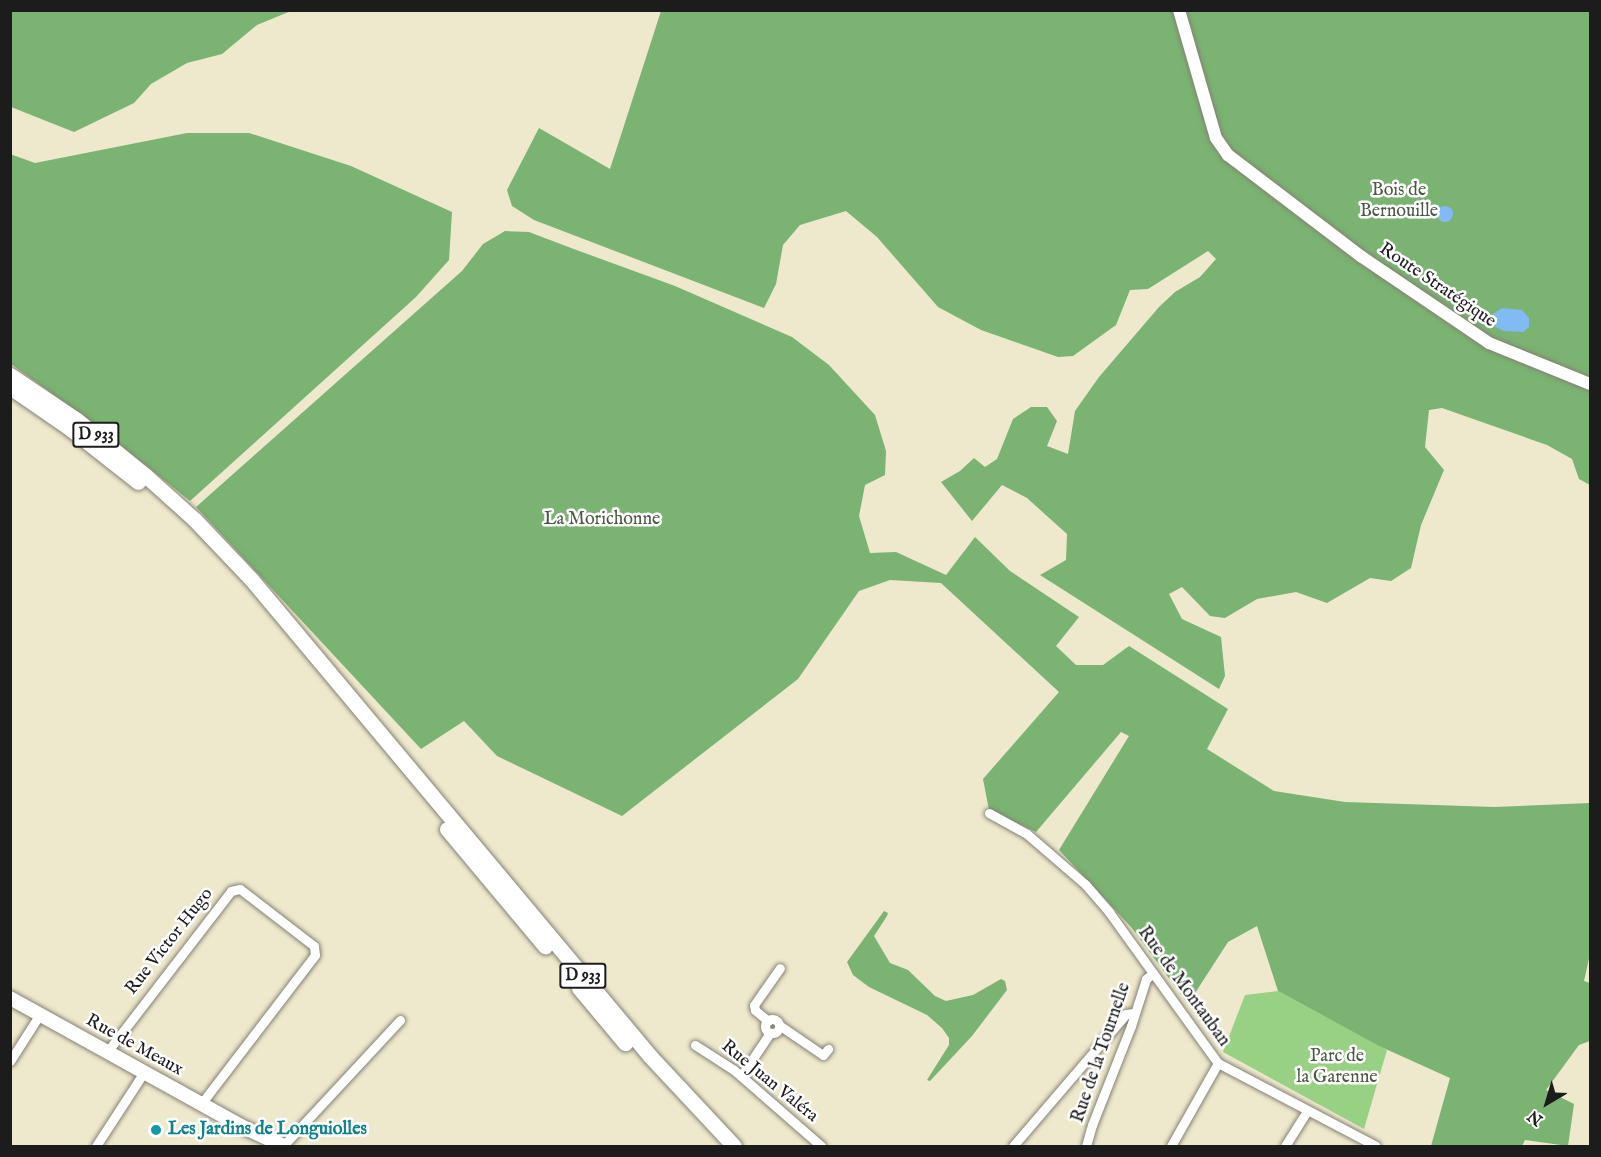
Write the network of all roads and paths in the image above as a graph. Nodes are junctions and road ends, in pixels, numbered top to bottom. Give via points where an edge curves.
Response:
1 (1179, 10) edge
2 (10, 375) edge
3 (1590, 384) edge
4 (10, 387) edge
5 (173, 506) junction
6 (190, 523) junction
7 (989, 813) dead end
8 (780, 968) dead end
9 (1153, 973) junction
10 (10, 998) edge
11 (1134, 1013) junction
12 (40, 1014) junction
13 (400, 1020) dead end
14 (768, 1021) junction
15 (779, 1025) junction
16 (770, 1034) junction
17 (695, 1045) dead end
18 (828, 1049) dead end
19 (107, 1052) junction
20 (10, 1061) edge
21 (1218, 1064) junction
22 (144, 1072) junction
23 (741, 1076) junction
24 (201, 1104) junction
25 (1307, 1111) junction
26 (267, 1143) edge
27 (1360, 1143) edge
28 (96, 1146) edge
29 (283, 1146) edge
30 (720, 1146) edge
31 (734, 1146) edge
32 (821, 1146) edge
33 (1013, 1146) edge
34 (1086, 1146) edge
35 (1171, 1146) edge
36 (1285, 1146) edge
37 (1376, 1146) edge

1 - 3 street, Route Stratégique via 1216,138 1227,155 1362,257 1489,343
2 - 5 highway, D 933 via 93,432
4 - 5 highway, D 933
5 - 6 highway, D 933
6 - 30 highway, D 933 via 620,1036
6 - 31 highway, D 933 via 283,615 650,1056
7 - 9 street, Rue de Montauban via 1027,834 1085,884
8 - 14 street via 754,1005
9 - 11 street, Rue de la Tournelle via 1146,979
9 - 21 street, Rue de Montauban
10 - 12 main road, Rue de Meaux
11 - 33 street via 1126,1014
11 - 34 street, Rue de la Tournelle
12 - 19 main road, Rue de Meaux
12 - 20 street
13 - 29 street
14 - 15 street
14 - 16 street via 765,1027
15 - 16 street via 777,1032
15 - 18 street via 823,1055
16 - 23 street
17 - 23 street, Rue Juan Valéra
19 - 22 main road, Rue de Meaux
19 - 24 street, Rue Victor Hugo via 231,891 240,889 314,946 315,955
21 - 25 street, Rue de Montauban
21 - 35 street
22 - 24 main road, Rue de Meaux
22 - 28 street
23 - 32 street, Rue Juan Valéra
24 - 26 main road, Rue de Meaux
25 - 27 street, Rue de Montauban
25 - 36 street
26 - 29 main road, Rue de Meaux
27 - 37 street, Rue de Montauban

